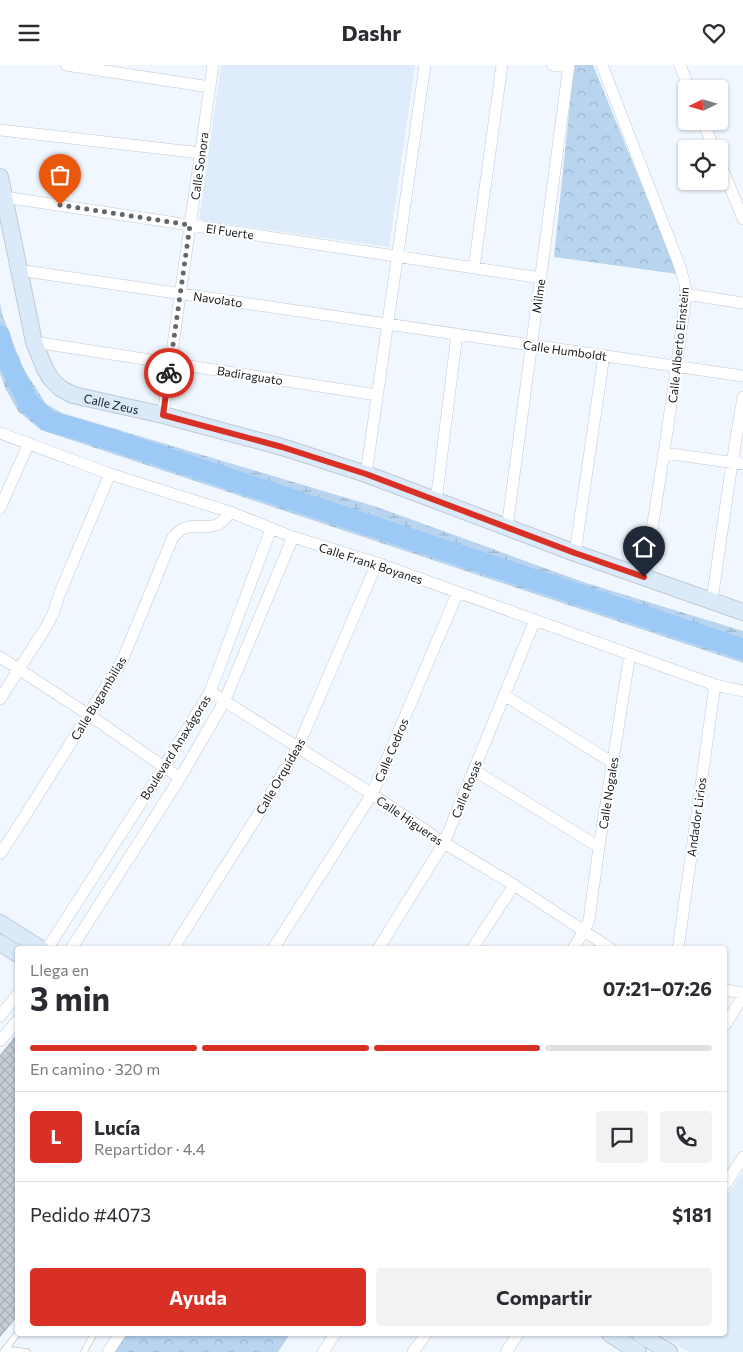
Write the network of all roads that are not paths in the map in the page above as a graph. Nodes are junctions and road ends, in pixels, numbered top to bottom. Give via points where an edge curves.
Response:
1 (66, 65) edge
2 (213, 65) edge
3 (425, 65) edge
4 (502, 65) edge
5 (552, 65) edge
6 (602, 65) edge
7 (680, 65) edge
8 (569, 66) edge
9 (686, 80) edge
10 (210, 87) junction
11 (0, 130) edge
12 (200, 153) junction
13 (0, 177) edge
14 (728, 182) edge
15 (4, 197) junction
16 (743, 219) edge
17 (190, 225) junction
18 (397, 256) junction
19 (474, 268) junction
20 (18, 270) junction
21 (541, 278) junction
22 (180, 293) junction
23 (686, 294) junction
24 (743, 303) edge
25 (388, 324) junction
26 (457, 334) junction
27 (34, 342) junction
28 (532, 345) junction
29 (604, 355) junction
30 (171, 363) junction
31 (677, 366) junction
32 (743, 376) edge
33 (377, 395) junction
34 (743, 397) edge
35 (163, 415) junction
36 (0, 433) edge
37 (29, 443) junction
38 (665, 453) junction
39 (737, 463) edge
40 (110, 473) junction
41 (366, 474) junction
42 (436, 501) junction
43 (0, 509) edge
44 (230, 512) junction
45 (508, 527) junction
46 (271, 529) junction
47 (293, 537) junction
48 (575, 553) junction
49 (377, 563) junction
50 (644, 577) junction
51 (458, 592) junction
52 (712, 601) junction
53 (743, 612) edge
54 (535, 620) junction
55 (630, 654) junction
56 (0, 657) edge
57 (18, 669) junction
58 (715, 685) junction
59 (743, 691) edge
60 (210, 692) junction
61 (504, 695) junction
62 (0, 699) edge
63 (224, 702) junction
64 (88, 715) junction
65 (298, 747) junction
66 (613, 763) junction
67 (164, 767) junction
68 (474, 769) junction
69 (180, 778) junction
70 (372, 794) junction
71 (444, 843) junction
72 (599, 847) junction
73 (0, 854) edge
74 (514, 885) junction
75 (0, 923) edge
76 (584, 931) junction
77 (0, 943) edge
78 (36, 946) edge
79 (49, 946) edge
80 (73, 946) edge
81 (175, 946) edge
82 (275, 946) edge
83 (380, 946) edge
84 (474, 946) edge
85 (575, 946) edge
86 (606, 946) edge
87 (678, 946) edge
88 (15, 952) edge
89 (727, 991) edge
90 (743, 995) edge
91 (15, 997) edge
92 (0, 1016) edge
93 (727, 1022) edge
94 (15, 1024) edge
95 (0, 1041) edge
96 (743, 1157) edge
97 (727, 1182) edge
98 (16, 1336) edge
99 (92, 1336) edge
100 (119, 1336) edge
101 (334, 1336) edge
102 (425, 1336) edge
103 (517, 1336) edge
104 (643, 1336) edge
105 (627, 1338) edge
106 (4, 1351) edge
107 (27, 1352) edge
108 (84, 1352) edge
109 (108, 1352) edge
110 (323, 1352) edge
111 (413, 1352) edge
112 (506, 1352) edge
113 (638, 1352) edge
114 (669, 1352) edge

1 - 10 street
2 - 10 street, Calle Sonora
3 - 18 street
4 - 19 street
5 - 8 street
6 - 23 street, Calle Alberto Einstein via 680,267
7 - 9 street
8 - 21 street, Milme
10 - 12 street, Calle Sonora
11 - 12 street
12 - 17 street, Calle Sonora
13 - 15 street, Calle Zeus
14 - 16 street
15 - 17 street, El Fuerte
15 - 20 street, Calle Zeus
17 - 18 street, El Fuerte
17 - 22 street, Calle Sonora
18 - 19 street, El Fuerte
18 - 25 street
19 - 21 street, El Fuerte
20 - 22 street, Navolato
20 - 27 street, Calle Zeus
21 - 28 street, Milme
22 - 25 street, Navolato
22 - 30 street, Calle Sonora
23 - 24 street
23 - 31 street, Calle Alberto Einstein
25 - 26 street, Calle Humboldt
25 - 33 street
26 - 28 street, Calle Humboldt
26 - 42 street
27 - 30 street, Badiraguato
27 - 35 street, Calle Zeus via 51,379 72,395
28 - 29 street, Calle Humboldt
28 - 45 street, Milme
29 - 31 street, Calle Humboldt
29 - 48 street
30 - 33 street, Badiraguato
30 - 35 street, Calle Sonora
31 - 32 street, Calle Humboldt
31 - 38 street, Calle Alberto Einstein
33 - 41 street
34 - 39 street
35 - 41 street, Calle Zeus
36 - 37 street, Calle Frank Boyanes
37 - 40 street, Calle Frank Boyanes
37 - 43 street
38 - 39 street
38 - 50 street, Calle Alberto Einstein
39 - 52 street
40 - 44 street, Calle Frank Boyanes
40 - 57 street via 53,614
41 - 42 street, Calle Zeus
42 - 45 street, Calle Zeus
44 - 46 street, Calle Frank Boyanes
44 - 64 street, Calle Bugambilias via 224,522 216,526 189,527 173,537 122,661
45 - 48 street, Calle Zeus
46 - 47 street, Calle Frank Boyanes
46 - 60 street, Boulevard Anaxágoras
47 - 49 street, Calle Frank Boyanes
47 - 63 street, Boulevard Anaxágoras
48 - 50 street, Calle Zeus
49 - 51 street, Calle Frank Boyanes
49 - 65 street, Calle Orquídeas
50 - 52 street, Calle Zeus
51 - 54 street, Calle Frank Boyanes
51 - 70 street, Calle Cedros
52 - 53 street, Calle Zeus
54 - 55 street, Calle Frank Boyanes
54 - 61 street, Calle Rosas
55 - 58 street, Calle Frank Boyanes
55 - 66 street, Calle Nogales
56 - 57 street
57 - 62 street
57 - 64 street
58 - 59 street, Calle Frank Boyanes
58 - 87 street, Andador Lirios
60 - 63 street, Calle Higueras
60 - 67 street, Boulevard Anaxágoras
61 - 66 street
61 - 68 street, Calle Rosas
63 - 65 street, Calle Higueras
63 - 69 street, Boulevard Anaxágoras
64 - 67 street
64 - 73 street, Calle Bugambilias
65 - 70 street, Calle Higueras
65 - 81 street, Calle Orquídeas
66 - 72 street, Calle Nogales
67 - 69 street
67 - 79 street, Boulevard Anaxágoras
68 - 71 street, Calle Rosas
68 - 72 street
69 - 80 street, Boulevard Anaxágoras
70 - 71 street, Calle Higueras
70 - 82 street, Calle Cedros
71 - 74 street, Calle Higueras
71 - 83 street, Calle Rosas
72 - 76 street, Calle Nogales via 589,920
74 - 76 street, Calle Higueras
74 - 84 street
75 - 78 street
76 - 85 street, Calle Nogales
76 - 86 street, Calle Higueras
77 - 88 street
89 - 90 street
90 - 93 street
91 - 92 street
94 - 95 street
96 - 97 street
98 - 106 lane
99 - 108 lane
100 - 109 street
101 - 110 street
102 - 111 street
103 - 112 street
104 - 114 street
105 - 113 street
106 - 107 lane

